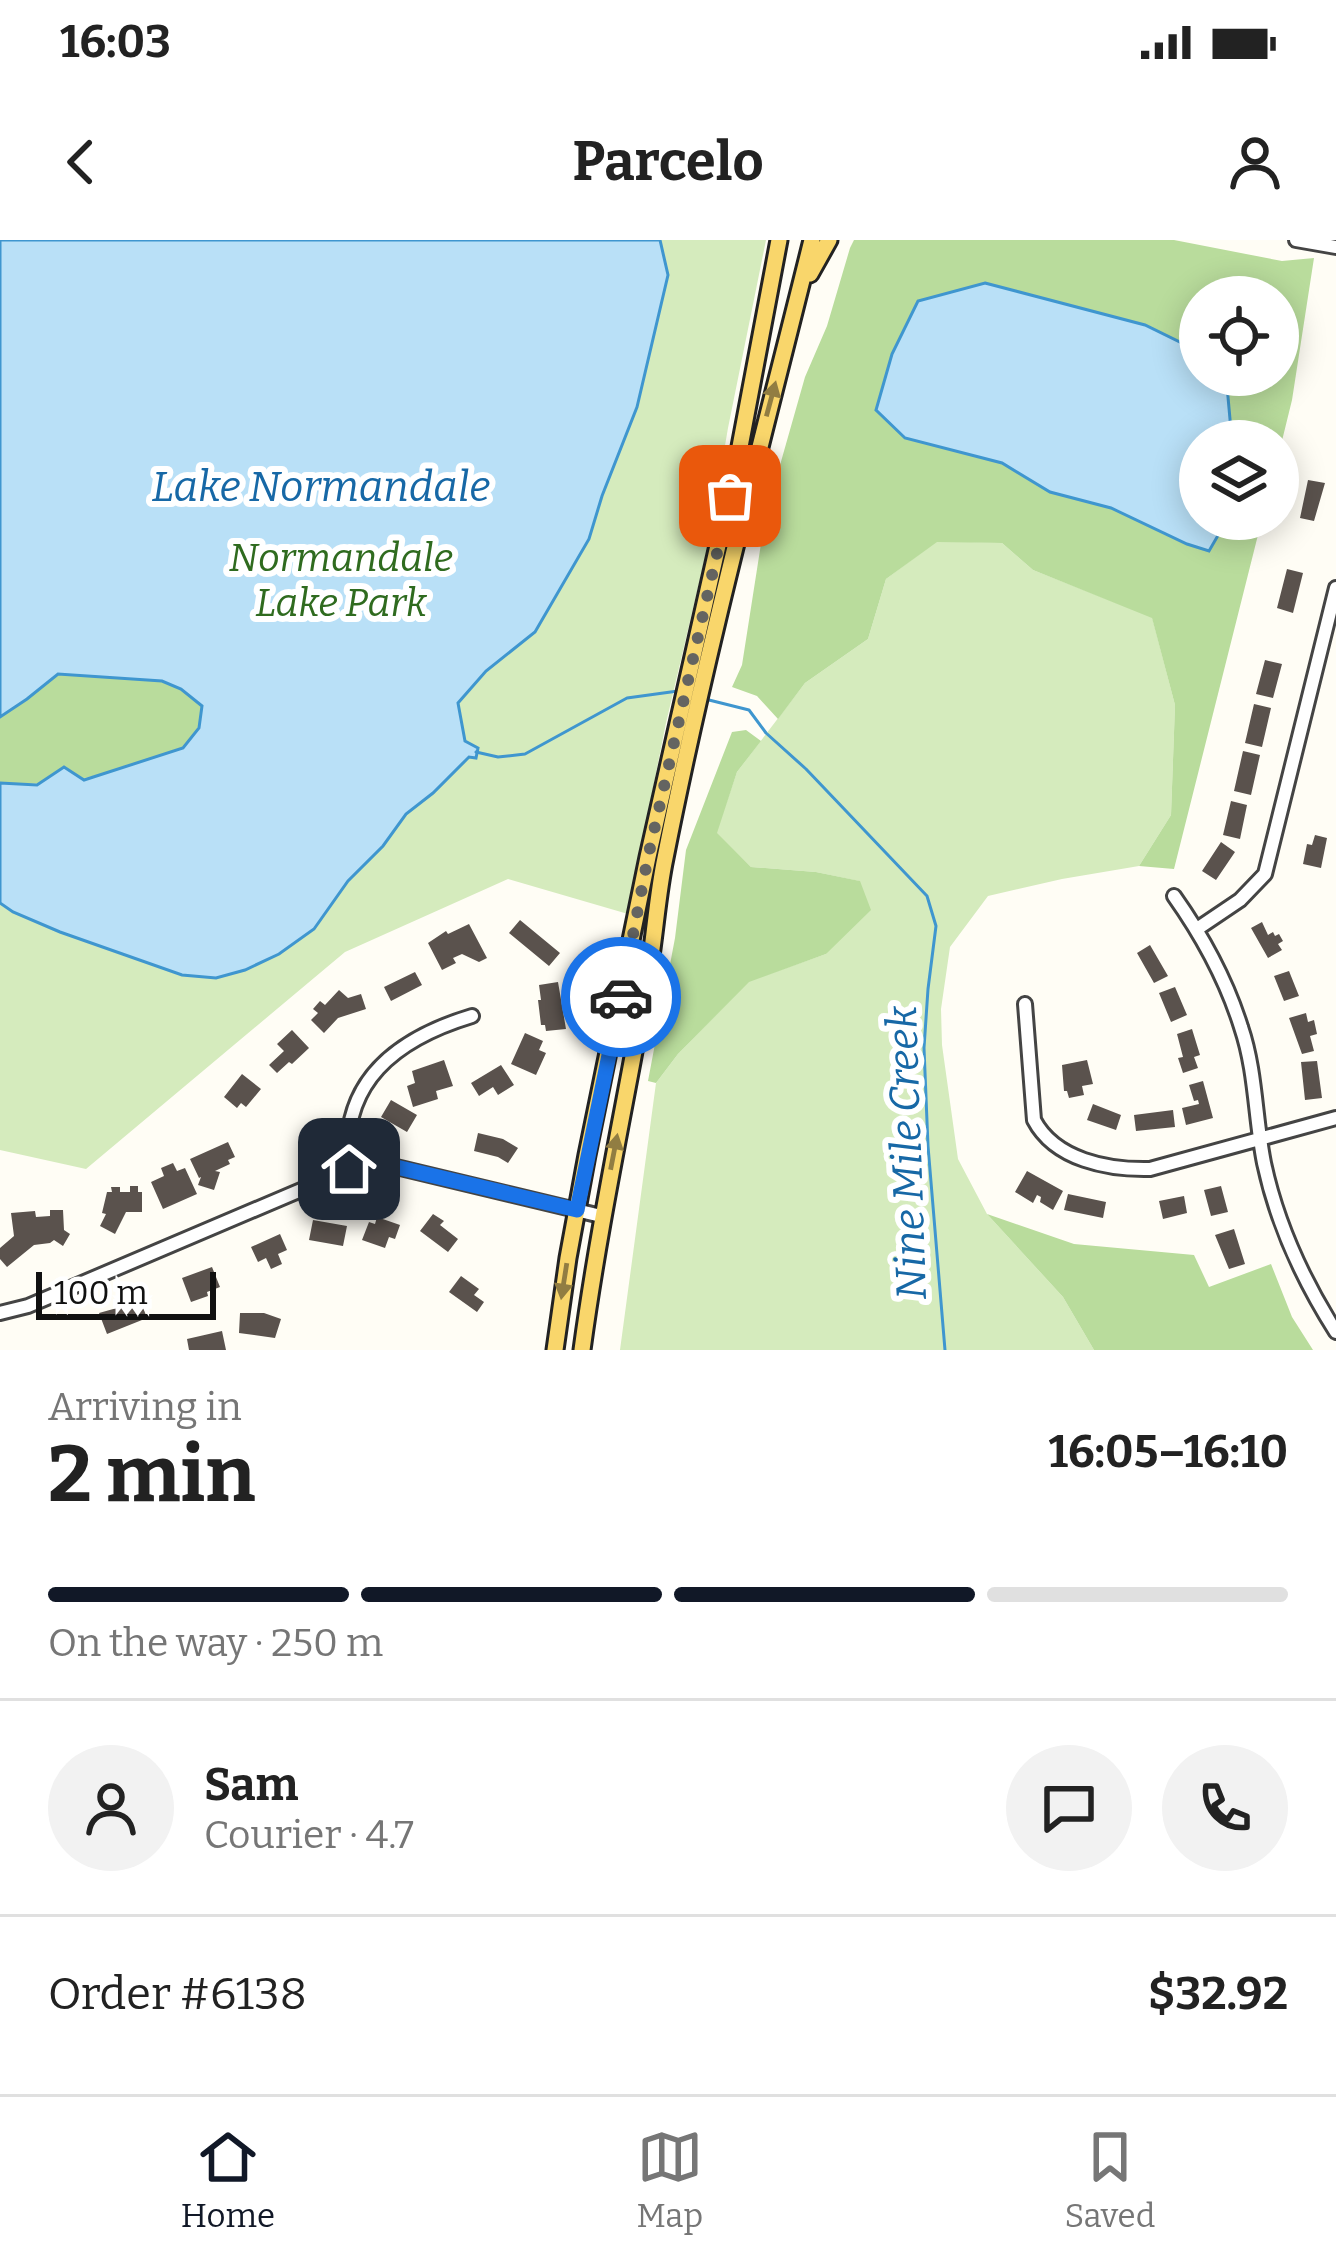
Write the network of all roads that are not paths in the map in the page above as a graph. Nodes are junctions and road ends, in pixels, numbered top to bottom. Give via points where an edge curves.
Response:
1 (812, 240) edge
2 (829, 240) edge
3 (1296, 240) edge
4 (778, 242) edge
5 (1336, 247) edge
6 (799, 292) junction
7 (1336, 588) edge
8 (698, 675) junction
9 (688, 716) junction
10 (1174, 896) dead end
11 (1197, 929) junction
12 (1025, 1004) dead end
13 (472, 1016) dead end
14 (1336, 1118) edge
15 (1261, 1139) junction
16 (349, 1169) junction
17 (577, 1210) junction
18 (601, 1216) junction
19 (0, 1313) edge
20 (1336, 1332) edge
21 (555, 1350) edge
22 (582, 1350) edge

1 - 6 main road
2 - 6 main road
3 - 5 street
4 - 8 main road
8 -> 6 main road
7 - 11 street via 1265,874
8 - 9 main road
9 - 17 main road via 648,857
18 -> 9 main road
10 - 11 street
11 - 15 street via 1242,1030
12 - 15 street via 1034,1120 1062,1152 1150,1168
13 - 16 street via 422,1034 379,1066 353,1111
14 - 15 street
15 - 20 street via 1276,1209
16 - 17 street via 392,1166
16 - 19 street
17 - 18 street
17 -> 21 main road
18 - 22 main road

